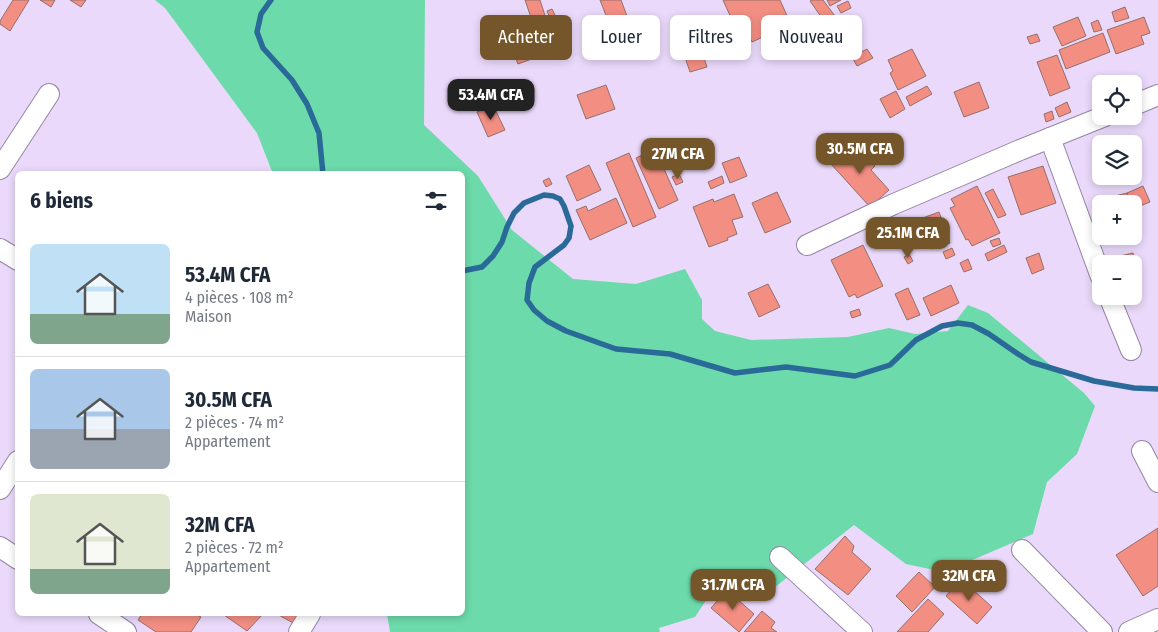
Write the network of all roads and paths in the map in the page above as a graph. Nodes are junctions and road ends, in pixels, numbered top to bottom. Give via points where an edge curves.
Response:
1 (49, 94) dead end
2 (1158, 95) edge
3 (1142, 102) edge
4 (1092, 121) edge
5 (1050, 138) junction
6 (0, 169) edge
7 (807, 244) dead end
8 (0, 249) edge
9 (1093, 255) edge
10 (15, 258) edge
11 (1113, 305) edge
12 (1131, 350) dead end
13 (1142, 451) dead end
14 (15, 466) edge
15 (1158, 482) edge
16 (0, 489) edge
17 (0, 547) edge
18 (1022, 550) dead end
19 (15, 557) edge
20 (780, 557) dead end
21 (309, 616) edge
22 (1158, 619) edge
23 (299, 632) edge
24 (862, 632) edge
25 (1102, 632) edge
26 (1129, 632) edge

1 - 6 street
2 - 3 street
4 - 5 street
5 - 7 street
5 - 9 street
8 - 10 street
11 - 12 street
13 - 15 street
14 - 16 street
17 - 19 street
18 - 25 street
20 - 24 street
21 - 23 street
22 - 26 street

